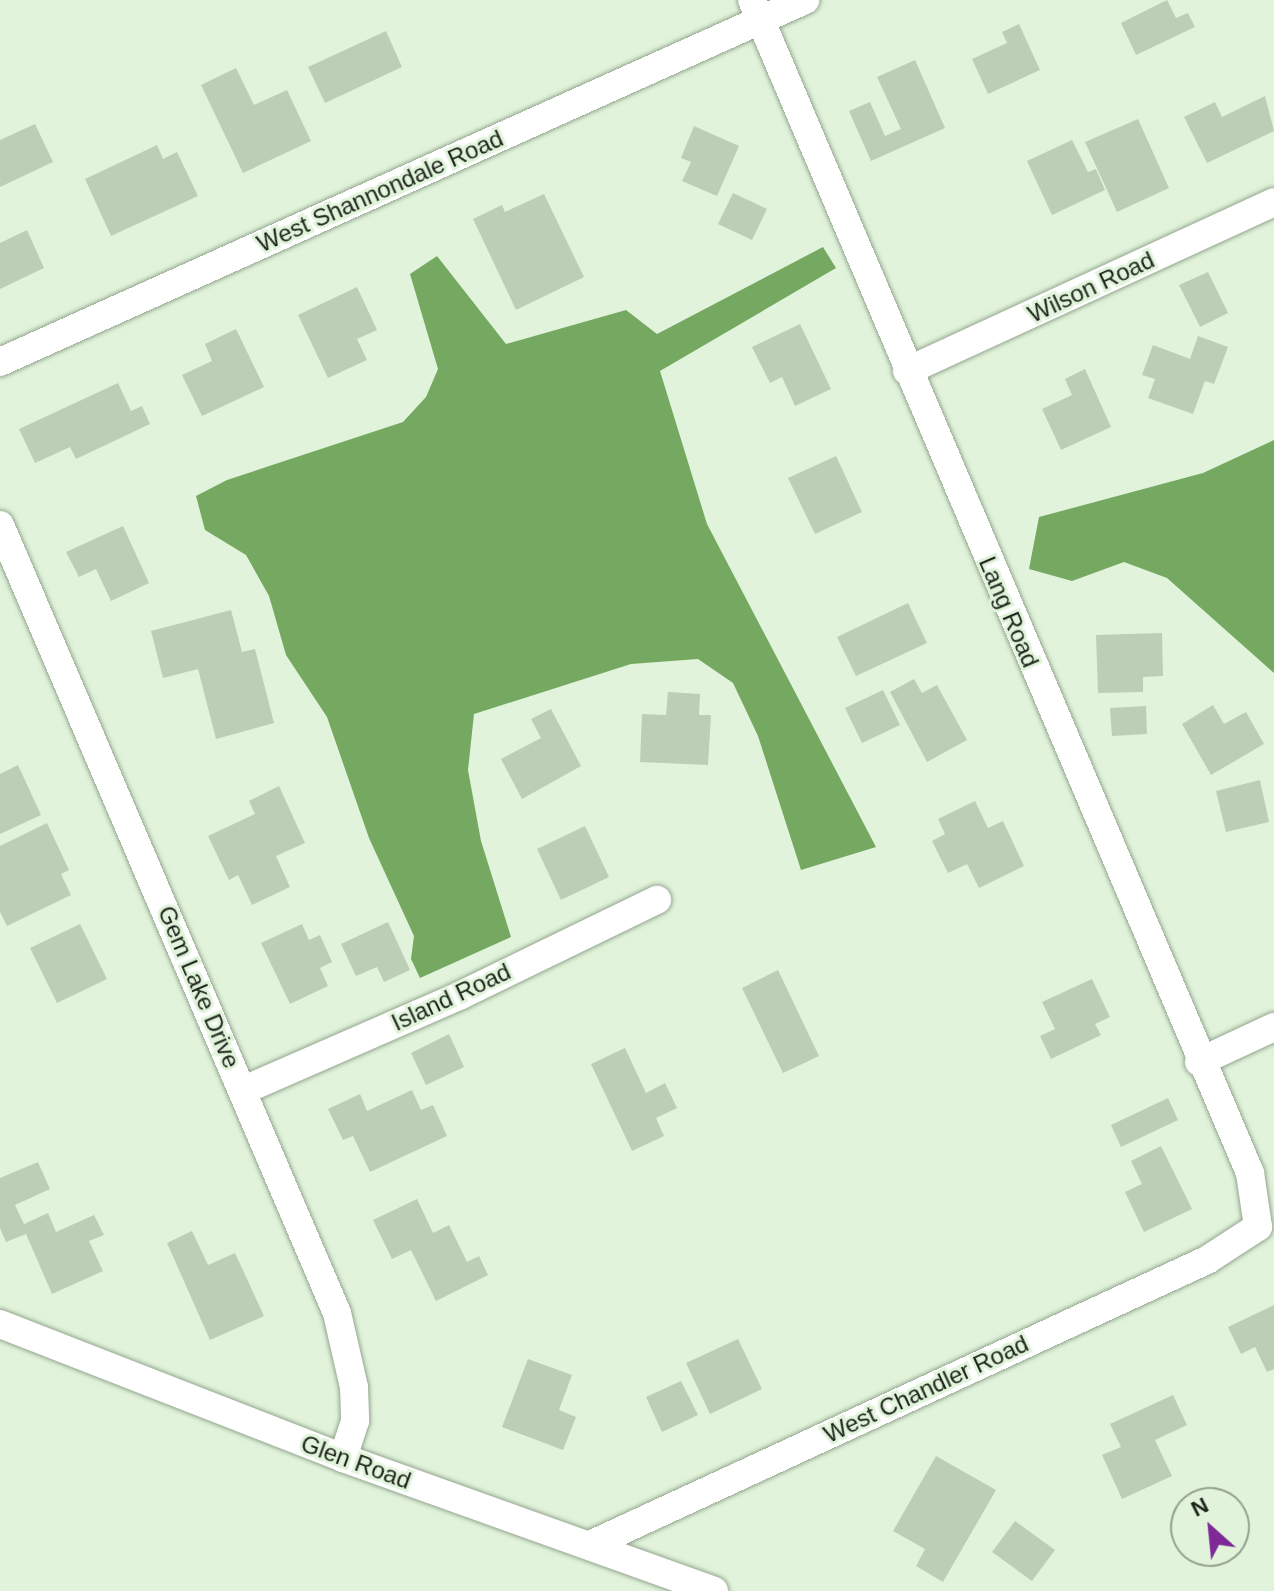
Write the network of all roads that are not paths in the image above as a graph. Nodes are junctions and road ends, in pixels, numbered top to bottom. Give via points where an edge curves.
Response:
1 (805, 0) edge
2 (756, 10) edge
3 (1274, 202) edge
4 (0, 362) edge
5 (907, 371) junction
6 (0, 525) edge
7 (657, 900) dead end
8 (1274, 1027) edge
9 (1199, 1062) junction
10 (244, 1090) junction
11 (1258, 1227) joint
12 (0, 1324) edge
13 (343, 1458) junction
14 (590, 1545) junction
15 (714, 1591) edge

1 - 2 street, West Shannondale Road
2 - 4 street, West Shannondale Road
2 - 5 street, Lang Road
3 - 5 street, Wilson Road
5 - 9 street, Lang Road
6 - 10 street, Gem Lake Drive
7 - 10 street, Island Road via 461,995
8 - 9 street
9 - 11 street, Lang Road via 1250,1173
10 - 13 street, Gem Lake Drive via 337,1313 354,1387 355,1421
11 - 14 street, West Chandler Road via 1207,1260
12 - 13 street, Glen Road
13 - 14 street, Glen Road
14 - 15 street, Glen Road

